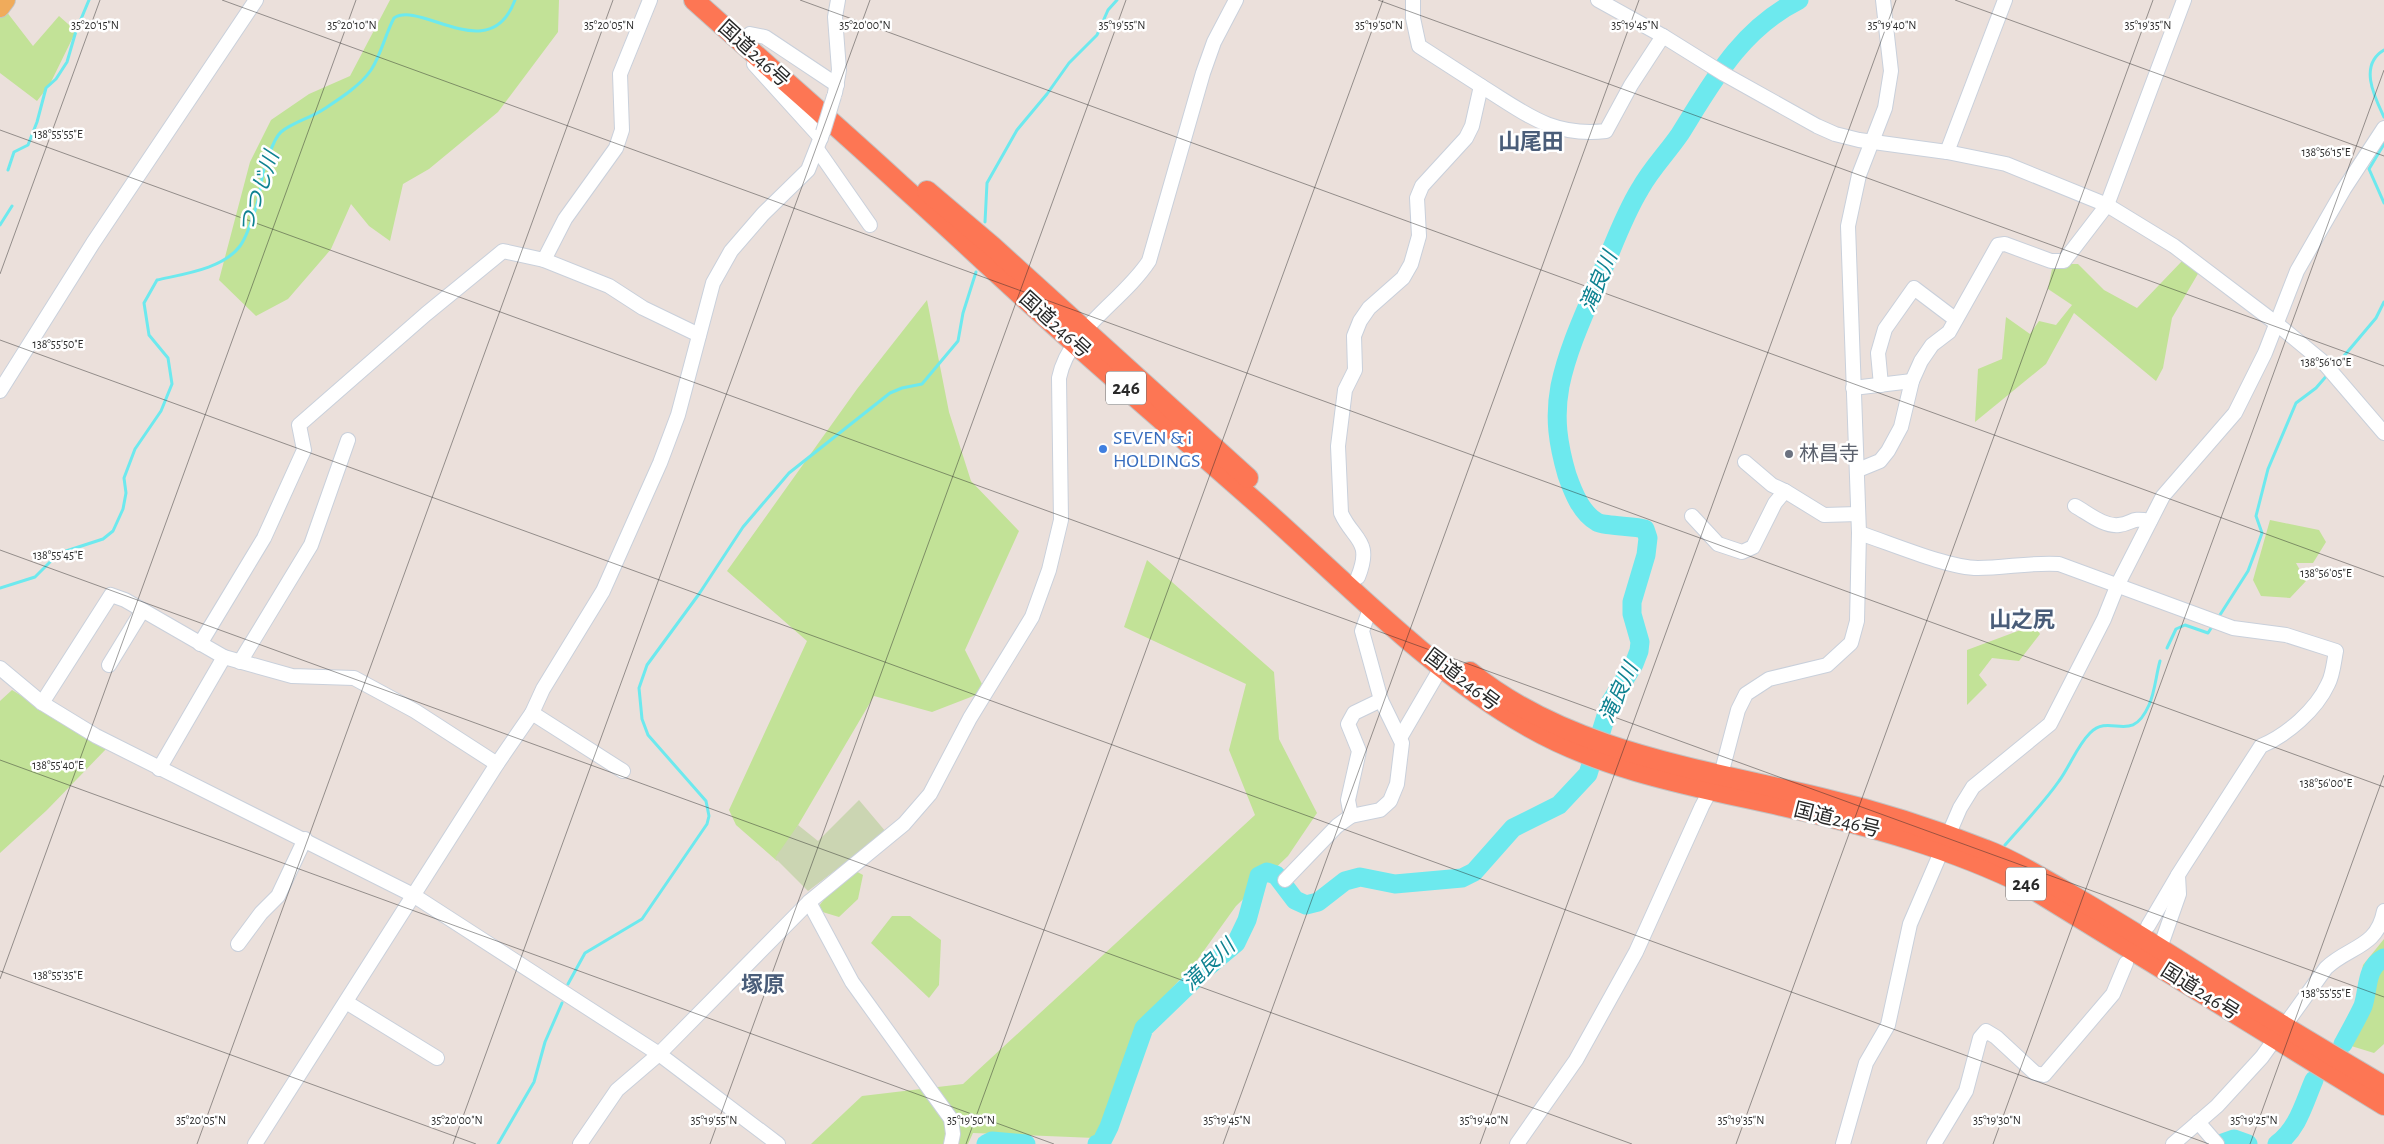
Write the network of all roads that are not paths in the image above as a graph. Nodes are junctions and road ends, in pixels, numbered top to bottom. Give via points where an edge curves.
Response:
1 (6, 0) edge
2 (256, 0) edge
3 (650, 0) edge
4 (694, 0) edge
5 (714, 0) edge
6 (838, 0) edge
7 (1236, 0) edge
8 (1413, 0) edge
9 (1598, 0) edge
10 (1882, 0) edge
11 (2005, 0) edge
12 (2184, 0) edge
13 (0, 8) edge
14 (742, 35) junction
15 (1663, 36) junction
16 (1481, 86) junction
17 (836, 90) junction
18 (2384, 128) edge
19 (820, 140) junction
20 (1874, 141) junction
21 (1947, 152) junction
22 (2107, 205) junction
23 (870, 225) dead end
24 (544, 260) junction
25 (1956, 319) junction
26 (2277, 324) junction
27 (698, 335) junction
28 (1079, 338) junction
29 (1912, 381) junction
30 (1881, 385) junction
31 (1853, 388) junction
32 (0, 391) edge
33 (2384, 433) edge
34 (348, 440) dead end
35 (1745, 462) dead end
36 (1858, 470) junction
37 (1785, 492) junction
38 (2075, 506) dead end
39 (1858, 514) junction
40 (1692, 516) dead end
41 (2150, 521) junction
42 (1859, 533) junction
43 (1358, 577) junction
44 (2118, 584) junction
45 (1371, 606) junction
46 (142, 611) junction
47 (200, 644) junction
48 (224, 657) junction
49 (240, 662) junction
50 (109, 665) dead end
51 (1442, 666) junction
52 (0, 668) edge
53 (1381, 700) junction
54 (42, 703) junction
55 (532, 713) junction
56 (1400, 738) junction
57 (1580, 743) junction
58 (497, 764) junction
59 (159, 769) junction
60 (623, 771) dead end
61 (1715, 782) junction
62 (1351, 816) junction
63 (305, 839) junction
64 (1946, 843) junction
65 (2178, 875) junction
66 (1285, 880) dead end
67 (413, 895) junction
68 (809, 902) junction
69 (2384, 911) edge
70 (2148, 926) dead end
71 (238, 944) dead end
72 (2160, 948) junction
73 (2126, 964) dead end
74 (346, 1002) junction
75 (2281, 1033) junction
76 (659, 1054) junction
77 (437, 1058) dead end
78 (2384, 1086) edge
79 (2384, 1105) edge
80 (2198, 1122) junction
81 (2214, 1141) edge
82 (255, 1144) edge
83 (580, 1144) edge
84 (778, 1144) edge
85 (951, 1144) edge
86 (1518, 1144) edge
87 (1844, 1144) edge
88 (1934, 1144) edge
89 (2173, 1144) edge

1 - 13 main road
2 - 32 street via 93,243
3 - 24 street via 620,74 622,130 616,148 565,219
4 - 14 highway, 国道246号 / 246
5 - 14 highway, 国道246号 / 246
6 - 17 street via 834,17 839,70
7 - 28 street via 1202,73 1149,261 1140,275
8 - 16 street via 1419,46
9 - 15 street
10 - 20 street via 1890,72 1885,108
11 - 21 street
12 - 22 street
14 - 17 street via 765,37
14 - 19 street via 758,69
14 - 28 highway, 国道246号 / 246 via 992,247
15 - 16 street via 1606,131 1590,133 1545,125
15 - 20 street via 1817,126 1859,140
16 - 43 street via 1466,138 1422,186 1418,198 1419,236 1411,264 1403,278 1369,308 1354,336 1355,370 1345,390 1338,446 1341,513 1359,537 1363,549
17 - 19 street, bridge
18 - 26 street via 2297,271
19 - 23 street
19 - 27 street via 808,170 763,214 732,251 714,283
20 - 21 street
20 - 31 street via 1859,175 1848,226
21 - 22 street via 2006,164
22 - 25 street via 2064,261 2052,261 2005,244 1998,245
22 - 26 street via 2174,246
24 - 27 street via 609,286 643,308
24 - 47 street via 503,251 299,425 304,450 264,538
25 - 29 street via 1949,332 1932,345
25 - 30 street via 1914,288 1885,330 1878,353
26 - 33 street via 2323,362
26 - 41 street via 2235,413 2175,479
27 - 55 street via 678,415 660,463 603,590
28 - 43 highway, 国道246号 / 246
28 - 45 highway, 国道246号 / 246
28 - 68 street via 1062,361 1059,378 1061,520 1049,570 1032,617 970,718 930,794 904,824
29 - 30 street
29 - 36 street via 1901,427 1888,451 1880,461
30 - 31 street
31 - 36 street
34 - 49 street via 310,545
35 - 37 street
36 - 39 street
37 - 39 street via 1824,515
37 - 40 street via 1775,503 1753,547 1742,552 1718,544
38 - 41 street via 2102,522 2118,525 2136,518
39 - 42 street
41 - 44 street
42 - 44 street via 1954,564 1977,568 2059,564
42 - 61 street via 1857,621 1851,643 1827,665 1769,679 1746,694
43 - 57 highway, 国道246号 / 246 via 1476,676
44 - 64 street via 2104,619 2050,724 1973,787 1960,808
44 - 65 street via 2233,628 2286,635 2336,651 2329,683 2314,708 2272,742 2261,746
45 - 51 highway, 国道246号 / 246
45 - 53 street via 1362,631
46 - 47 street
46 - 50 street
46 - 54 street via 111,595
47 - 48 street
48 - 49 street
48 - 59 street
49 - 58 street via 292,676 354,678 415,711
51 - 56 street
51 - 57 highway, 国道246号 / 246 via 1508,714
52 - 54 street
53 - 56 street
53 - 62 street via 1359,710 1348,724 1359,751 1348,800
54 - 59 street
55 - 58 street
55 - 60 street
56 - 62 street via 1397,784 1390,801 1380,810
57 - 61 highway, 国道246号 / 246 via 1625,759
58 - 67 street
59 - 63 street
61 - 64 highway, 国道246号 / 246 via 1865,825
61 - 86 street via 1607,1007 1576,1060
62 - 66 street via 1337,826
63 - 67 street
63 - 71 street via 278,896
64 - 72 highway, 国道246号 / 246 via 1989,851 2033,873
64 - 75 highway, 国道246号 / 246 via 2028,886
64 - 87 street via 1910,924 1888,1025 1866,1063
65 - 70 street
65 - 72 street via 2180,894
67 - 74 street
67 - 76 street
68 - 76 street
68 - 85 street via 852,982 951,1119
69 - 75 street via 2382,924 2374,936 2326,968
72 - 75 highway, 国道246号 / 246
73 - 88 street via 2113,994 2044,1075 2035,1072 1996,1036 1986,1031 1980,1038 1966,1091
74 - 77 street
74 - 82 street
75 - 78 highway, 国道246号 / 246
75 - 79 highway, 国道246号 / 246
75 - 80 street via 2217,1106
76 - 83 street via 617,1090
76 - 84 street
80 - 81 street
80 - 89 street

